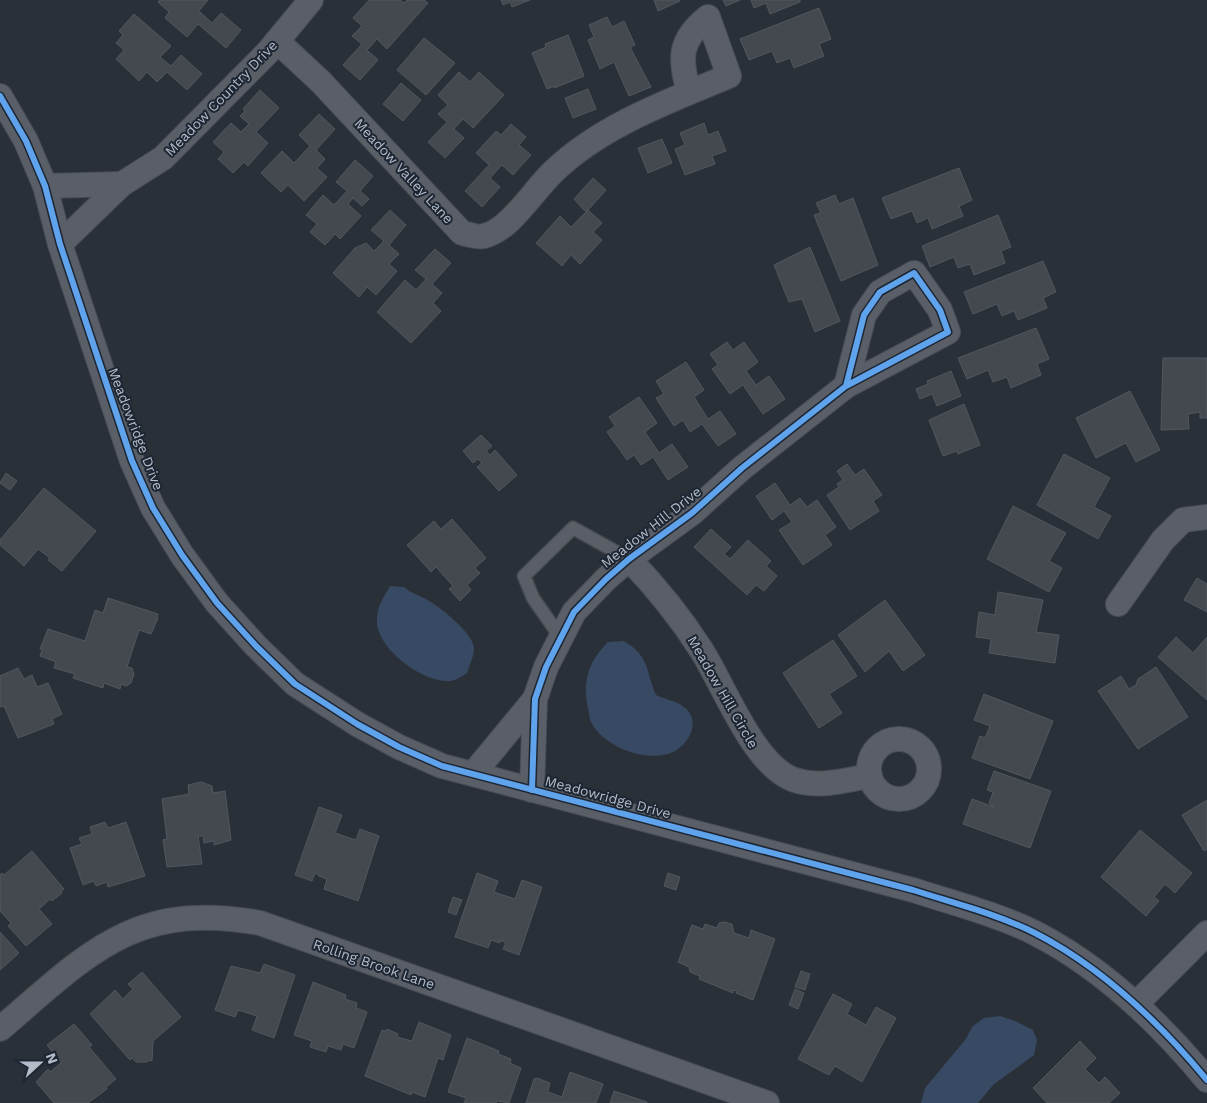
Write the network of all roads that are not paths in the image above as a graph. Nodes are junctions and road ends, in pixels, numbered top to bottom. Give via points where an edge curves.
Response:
1 (311, 0) edge
2 (276, 41) junction
3 (689, 92) dead end
4 (0, 96) edge
5 (122, 184) junction
6 (45, 186) junction
7 (60, 244) junction
8 (846, 386) junction
9 (1207, 517) edge
10 (629, 560) junction
11 (1118, 604) dead end
12 (561, 638) junction
13 (535, 700) junction
14 (473, 774) junction
15 (870, 776) dead end
16 (532, 790) junction
17 (1207, 933) edge
18 (1136, 1004) junction
19 (0, 1029) edge
20 (1207, 1080) edge
21 (767, 1103) edge

1 - 2 street, Meadow Country Drive
2 - 3 street, Meadow Valley Lane via 321,82 462,233 482,237 500,230 553,171 593,141 656,106
2 - 5 street, Meadow Country Drive via 163,158
4 - 6 street, Meadowridge Drive via 26,141
5 - 6 street
5 - 7 street, Meadow Country Drive
6 - 7 street, Meadowridge Drive
7 - 14 street, Meadowridge Drive via 132,461 153,508 217,603 295,684 357,724 399,746 442,766
8 - 8 street, Meadow Hill Drive via 948,332 940,310 914,273 880,292 864,315
8 - 10 street, Meadow Hill Drive via 742,468 692,513
9 - 11 street via 1183,520 1163,540
10 - 12 street, Meadow Hill Drive via 606,578 574,612
10 - 12 lane via 572,528 524,576 533,598
10 - 15 street, Meadow Hill Circle via 672,607 701,650 757,750 772,766 792,779 818,785
12 - 13 street, Meadow Hill Drive via 546,666
13 - 14 street, Meadow Hill Drive
13 - 16 street, Meadow Hill Drive
14 - 16 street, Meadowridge Drive
16 - 18 street, Meadowridge Drive via 913,890 972,909 1034,933 1088,965
17 - 18 street
18 - 20 street, Meadowridge Drive via 1181,1048
19 - 21 street, Rolling Brook Lane via 75,965 98,948 129,932 163,921 228,918 260,923

